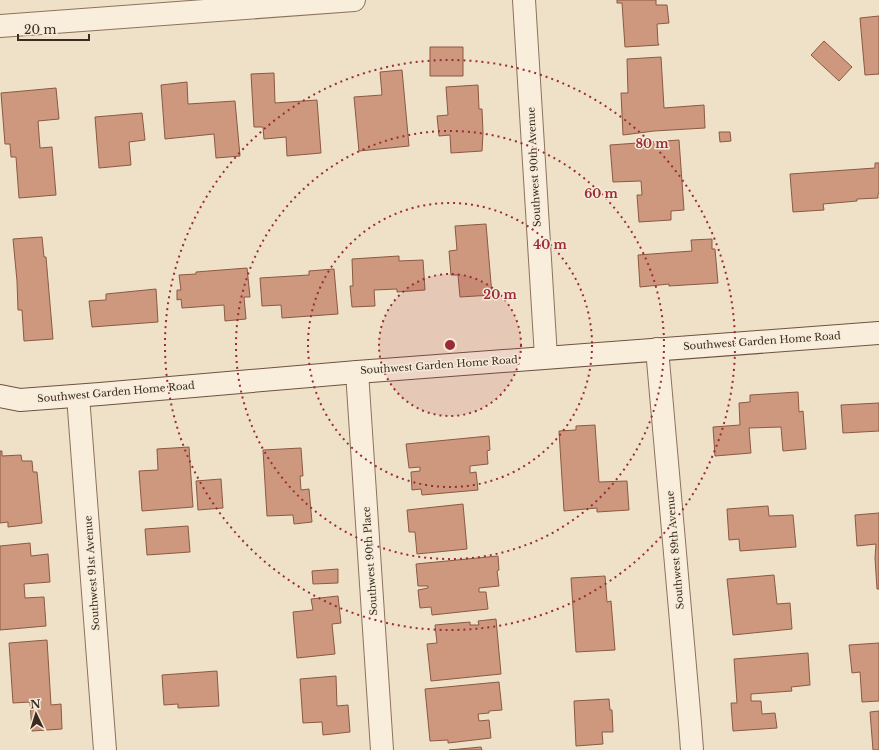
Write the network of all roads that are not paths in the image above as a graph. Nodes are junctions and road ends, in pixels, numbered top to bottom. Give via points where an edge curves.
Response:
1 (354, 0) edge
2 (524, 0) edge
3 (0, 26) edge
4 (879, 333) edge
5 (657, 349) junction
6 (546, 357) junction
7 (357, 372) junction
8 (0, 396) edge
9 (78, 396) junction
10 (105, 750) edge
11 (382, 750) edge
12 (692, 750) edge

1 - 3 street
2 - 6 street, Southwest 90th Avenue
4 - 5 street, Southwest Garden Home Road
5 - 6 street, Southwest Garden Home Road
5 - 12 street, Southwest 89th Avenue
6 - 7 street, Southwest Garden Home Road
7 - 9 street, Southwest Garden Home Road
7 - 11 street, Southwest 90th Place
8 - 9 street, Southwest Garden Home Road via 20,400
9 - 10 street, Southwest 91st Avenue

